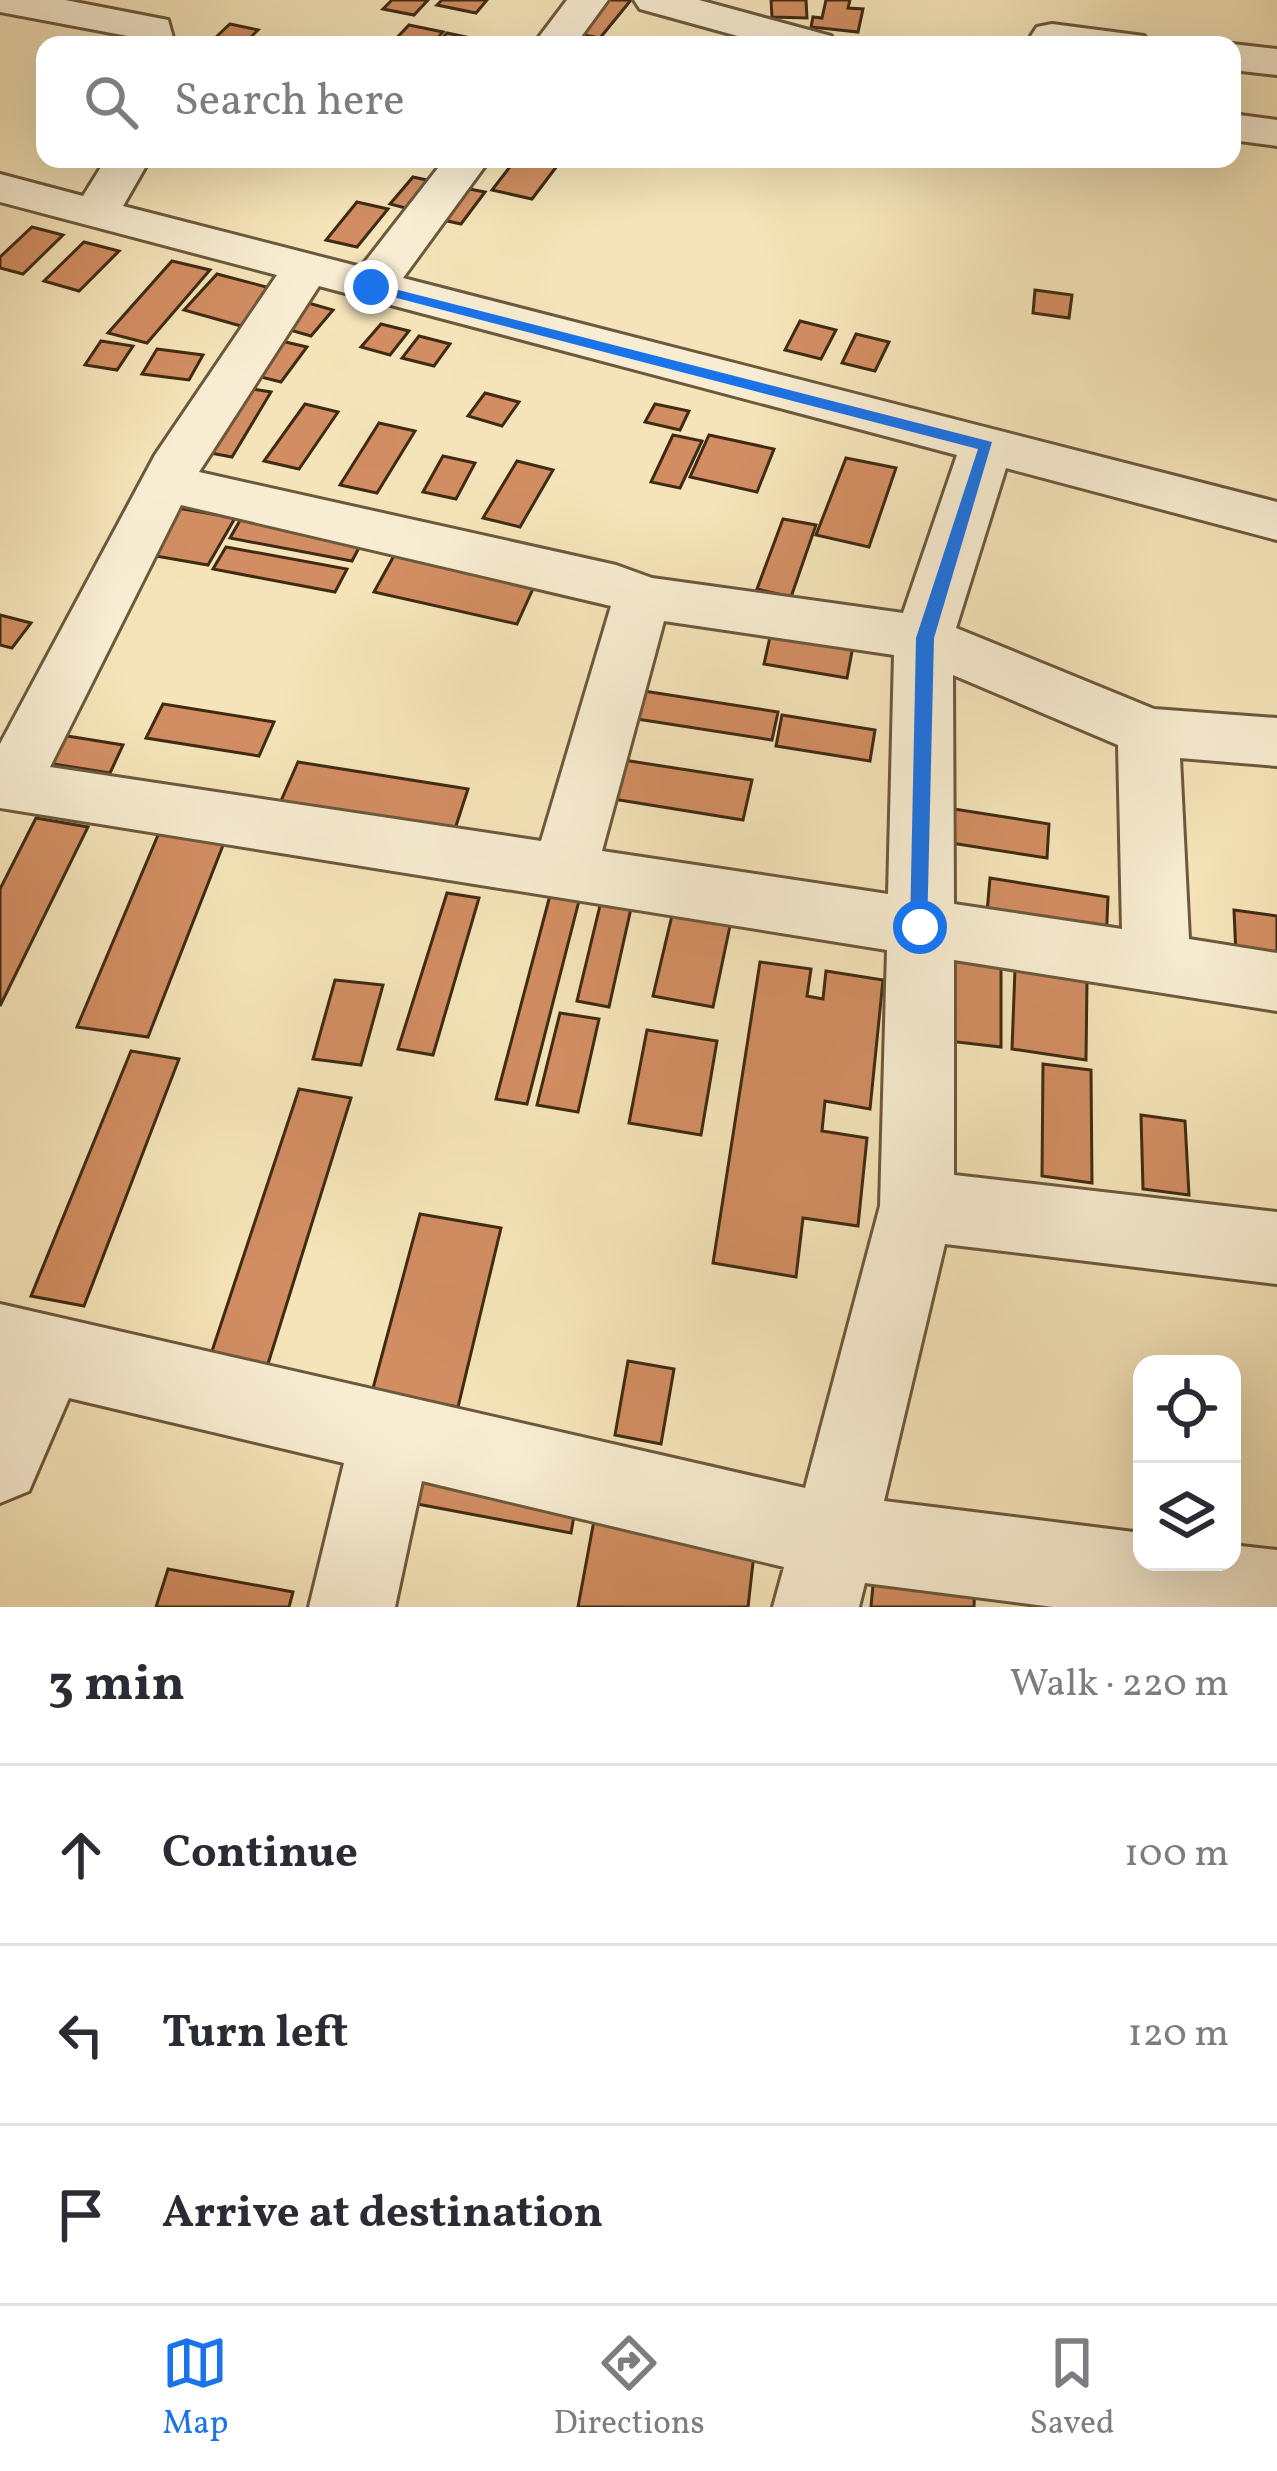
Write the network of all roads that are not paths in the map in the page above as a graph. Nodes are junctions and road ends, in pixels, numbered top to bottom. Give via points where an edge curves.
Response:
1 (2, 0) edge
2 (589, 0) edge
3 (653, 0) edge
4 (153, 36) edge
5 (561, 36) edge
6 (783, 36) edge
7 (1241, 58) edge
8 (1277, 62) edge
9 (1241, 128) edge
10 (1277, 133) edge
11 (123, 168) edge
12 (461, 168) edge
13 (0, 188) edge
14 (95, 214) junction
15 (306, 270) junction
16 (371, 287) junction
17 (987, 446) junction
18 (166, 483) junction
19 (1277, 521) edge
20 (642, 597) junction
21 (925, 638) junction
22 (1148, 732) junction
23 (1277, 742) edge
24 (3, 791) edge
25 (564, 872) junction
26 (920, 927) junction
27 (1156, 964) junction
28 (1277, 982) edge
29 (917, 1206) junction
30 (1277, 1248) edge
31 (24, 1349) edge
32 (392, 1431) junction
33 (0, 1462) edge
34 (825, 1572) edge
35 (1277, 1593) edge
36 (352, 1607) edge

1 - 4 street via 153,29
2 - 5 street
3 - 6 street
7 - 8 street
9 - 10 street
11 - 14 street
12 - 16 street
13 - 14 street
14 - 15 street
15 - 16 street
15 - 18 street via 259,329
16 - 17 street
17 - 19 street
17 - 21 street
18 - 20 street
18 - 24 street
20 - 21 street
20 - 25 street
21 - 22 street
21 - 26 street
22 - 23 street
22 - 27 street
24 - 25 street
25 - 26 street
26 - 27 street
26 - 29 street
27 - 28 street
29 - 30 street
29 - 34 street
31 - 32 street
31 - 33 street
32 - 34 street
32 - 36 street
34 - 35 street

